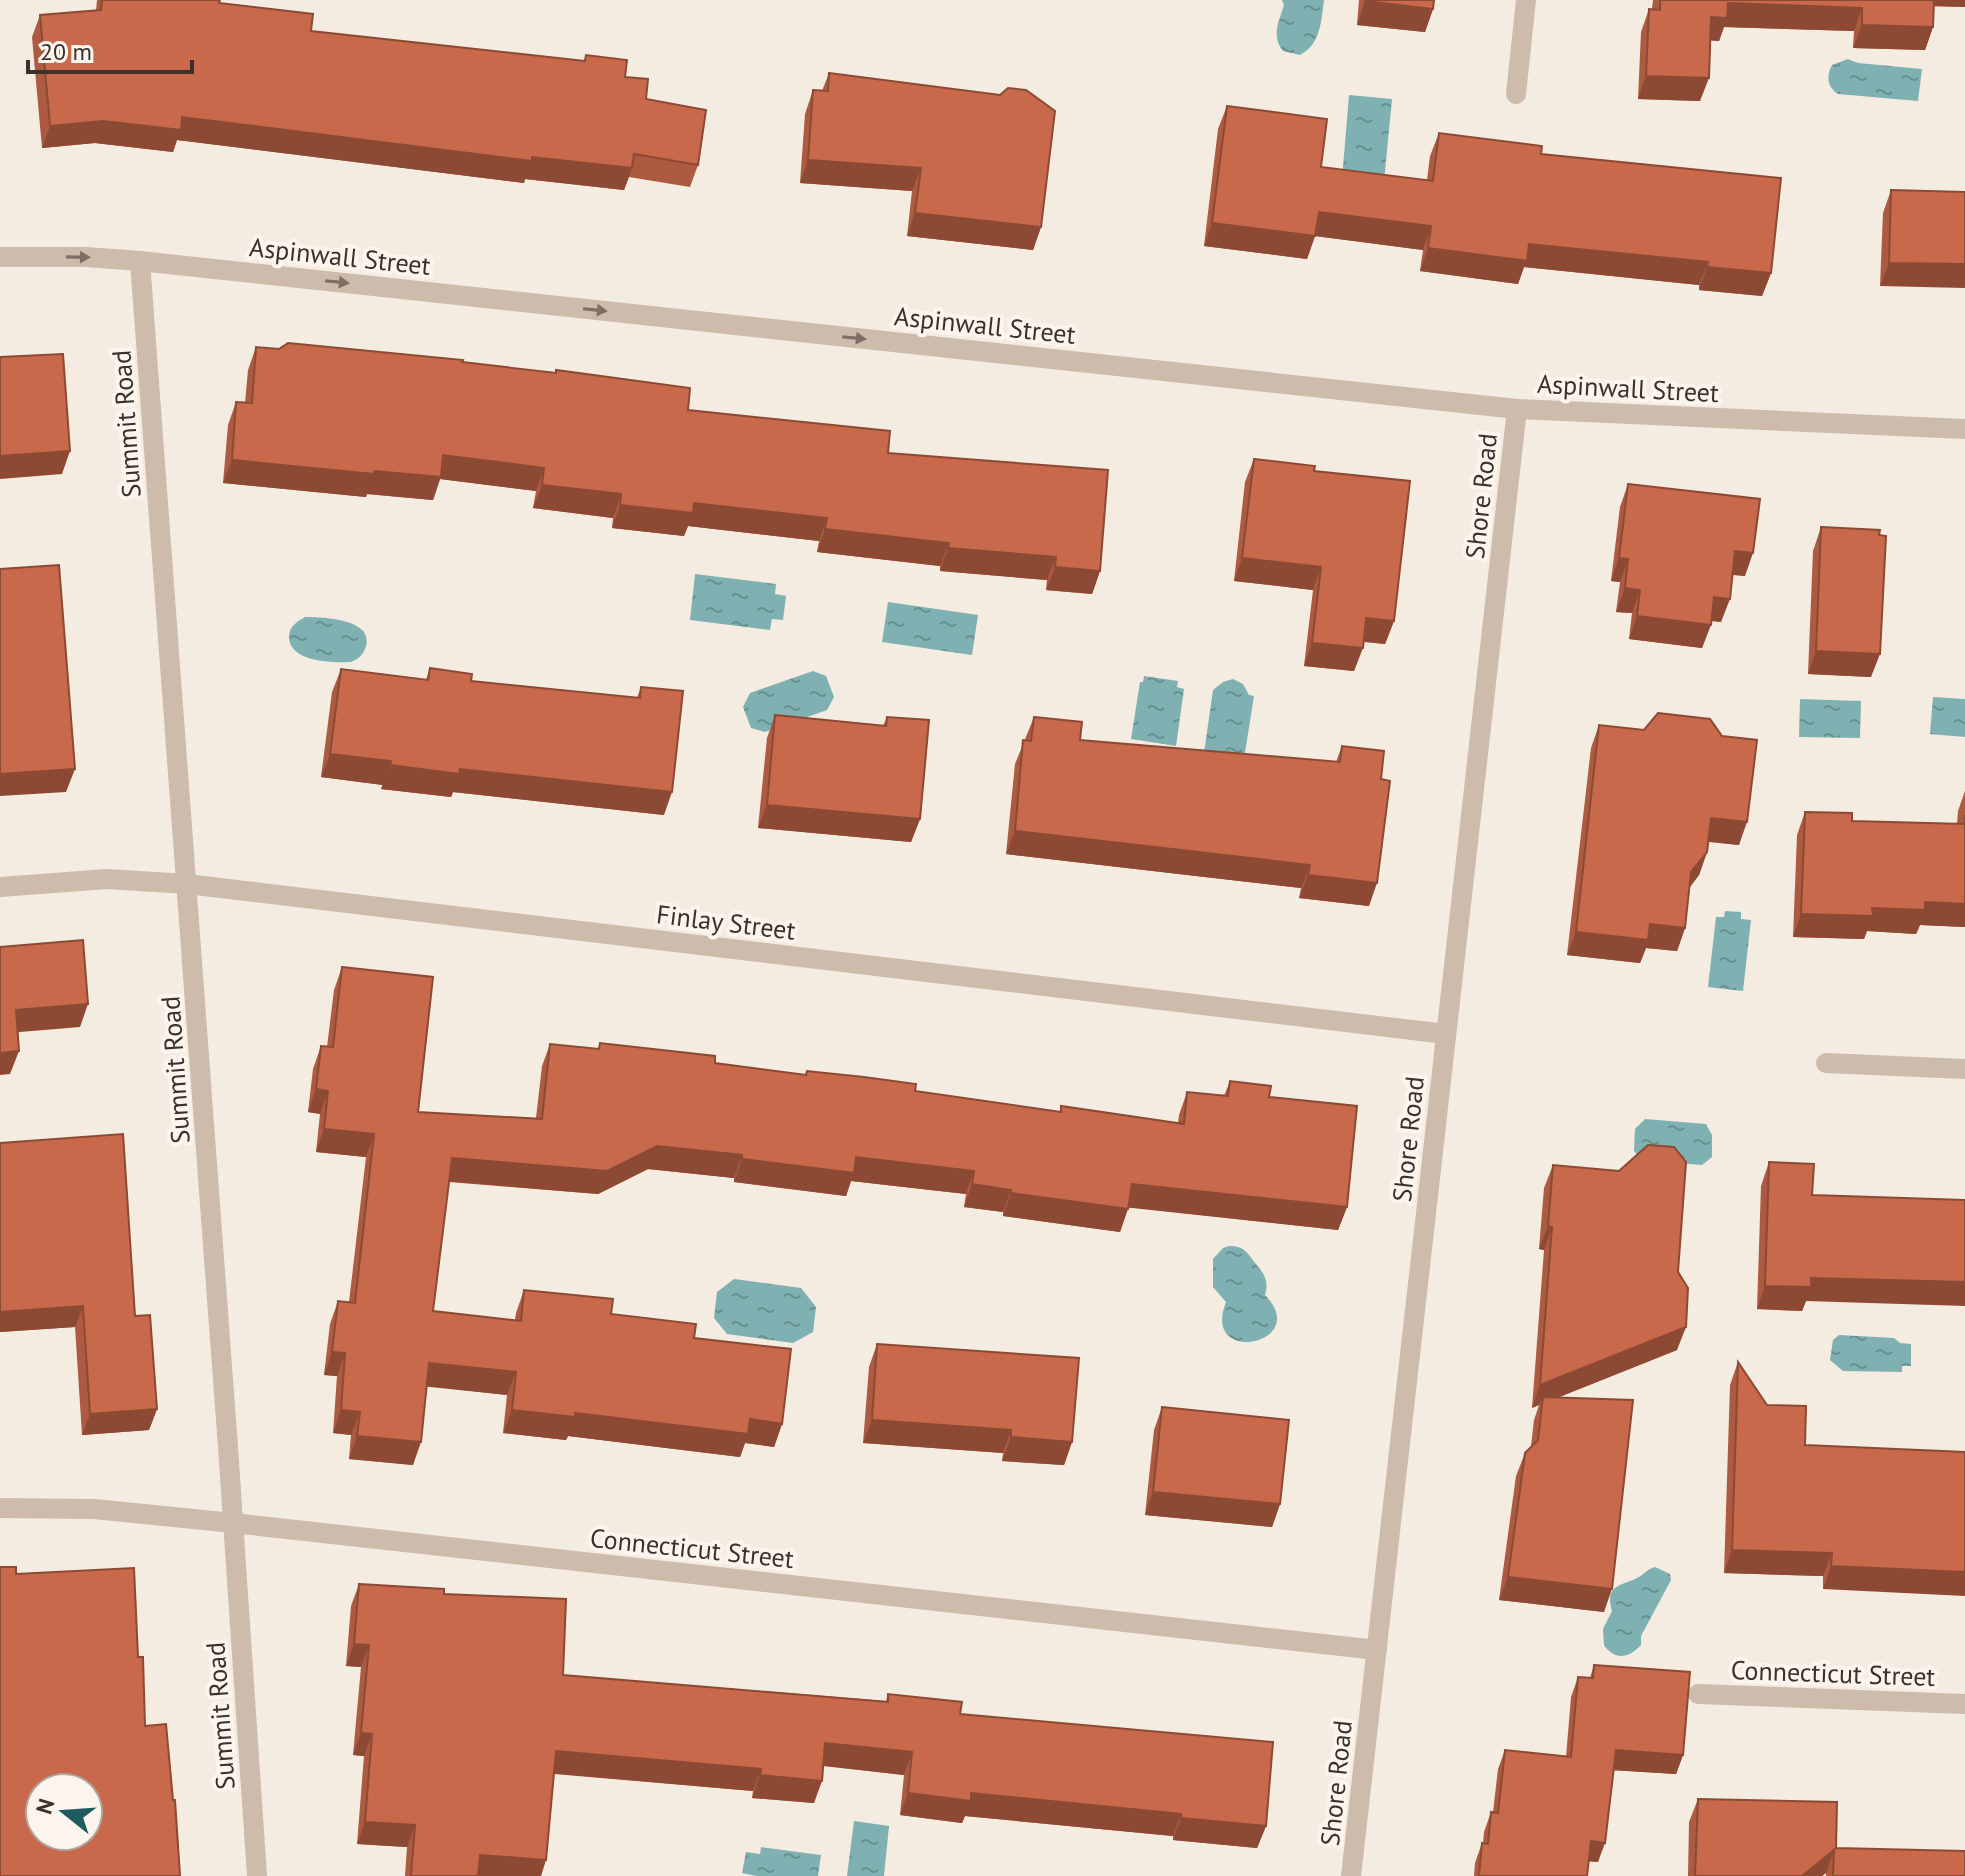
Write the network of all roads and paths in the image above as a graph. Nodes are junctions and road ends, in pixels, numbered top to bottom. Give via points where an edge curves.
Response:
1 (1526, 0) edge
2 (1516, 94) dead end
3 (0, 257) edge
4 (140, 261) junction
5 (1517, 409) junction
6 (1965, 429) edge
7 (187, 884) junction
8 (0, 887) edge
9 (1446, 1034) junction
10 (1826, 1063) dead end
11 (1965, 1069) edge
12 (0, 1508) edge
13 (233, 1523) junction
14 (1377, 1650) junction
15 (1698, 1694) dead end
16 (1965, 1704) edge
17 (257, 1876) edge
18 (1351, 1876) edge

1 - 2 street
3 -> 4 street, Aspinwall Street
4 -> 5 street, Aspinwall Street
4 - 7 street, Summit Road
5 - 6 street, Aspinwall Street
5 - 9 street, Shore Road
7 - 8 street, Finlay Street via 107,879
7 - 9 street, Finlay Street
7 - 13 street, Summit Road
9 - 14 street, Shore Road
10 - 11 street
12 - 13 street, Connecticut Street via 94,1509
13 - 14 street, Connecticut Street
13 - 17 street, Summit Road
14 - 18 street, Shore Road
15 - 16 street, Connecticut Street

